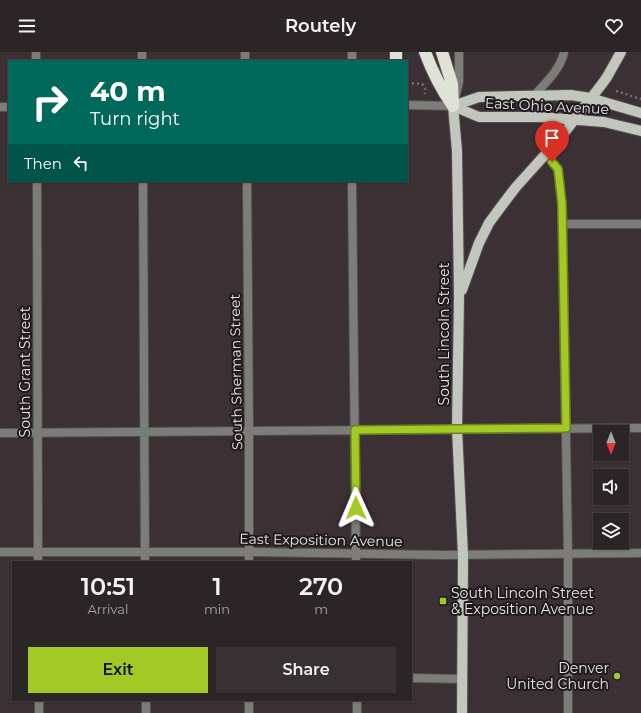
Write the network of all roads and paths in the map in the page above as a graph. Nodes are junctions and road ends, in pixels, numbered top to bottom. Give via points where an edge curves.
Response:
1 (425, 52) edge
2 (442, 52) edge
3 (459, 52) edge
4 (564, 52) edge
5 (620, 52) edge
6 (408, 83) edge
7 (616, 91) dead end
8 (425, 94) dead end
9 (534, 96) junction
10 (590, 98) junction
11 (641, 98) edge
12 (408, 105) edge
13 (452, 106) junction
14 (641, 113) edge
15 (575, 119) junction
16 (641, 132) edge
17 (546, 154) junction
18 (37, 182) edge
19 (143, 182) edge
20 (247, 182) edge
21 (352, 182) edge
22 (562, 224) junction
23 (641, 224) edge
24 (459, 297) junction
25 (566, 428) junction
26 (641, 428) edge
27 (457, 429) junction
28 (249, 430) junction
29 (355, 430) junction
30 (145, 431) junction
31 (38, 432) junction
32 (0, 433) edge
33 (0, 552) edge
34 (38, 552) junction
35 (145, 552) junction
36 (249, 552) junction
37 (641, 553) edge
38 (568, 554) junction
39 (463, 555) junction
40 (356, 558) edge
41 (38, 561) edge
42 (145, 561) edge
43 (249, 561) edge
44 (412, 678) edge
45 (462, 680) junction
46 (39, 701) edge
47 (146, 701) edge
48 (249, 701) edge
49 (357, 701) edge
50 (39, 713) edge
51 (146, 713) edge
52 (249, 713) edge
53 (357, 713) edge
54 (462, 713) edge
55 (568, 713) edge

1 - 13 highway
2 - 13 highway via 452,84
3 - 13 street, South Lincoln Street via 459,82
4 - 9 street via 557,68
5 - 10 main road via 607,77
6 - 8 path via 422,84 425,87
7 - 11 path
9 - 10 main road, East Ohio Avenue via 571,95
9 - 13 main road, East Ohio Avenue via 478,97
10 - 14 main road, East Ohio Avenue
10 - 15 main road
12 - 13 street, East Ohio Avenue
13 - 15 main road, East Ohio Avenue via 484,118
13 - 24 main road, South Lincoln Street via 457,151
15 - 16 main road, East Ohio Avenue via 604,122
15 - 17 main road
17 - 22 street via 558,169
17 - 24 main road via 516,187 489,223
18 - 31 street, South Grant Street
19 - 30 street
20 - 28 street, South Sherman Street
21 - 29 street
22 - 23 street
22 - 25 street
24 - 27 main road, South Lincoln Street
25 - 26 street
25 - 27 street
25 - 38 street
27 - 29 street
27 - 39 main road, South Lincoln Street
28 - 29 street
28 - 30 street
28 - 36 street, South Sherman Street
29 - 40 street
30 - 31 street
30 - 35 street
31 - 32 street
31 - 34 street, South Grant Street
33 - 34 street, East Exposition Avenue
34 - 35 street, East Exposition Avenue
34 - 41 street, South Grant Street
35 - 36 street, East Exposition Avenue
35 - 42 street
36 - 40 street, East Exposition Avenue
36 - 43 street, South Sherman Street
37 - 38 street, East Exposition Avenue
38 - 39 street, East Exposition Avenue
38 - 55 street
39 - 40 street, East Exposition Avenue
39 - 45 main road, South Lincoln Street
44 - 45 street
45 - 54 main road, South Lincoln Street
46 - 50 street
47 - 51 street
48 - 52 street
49 - 53 street

